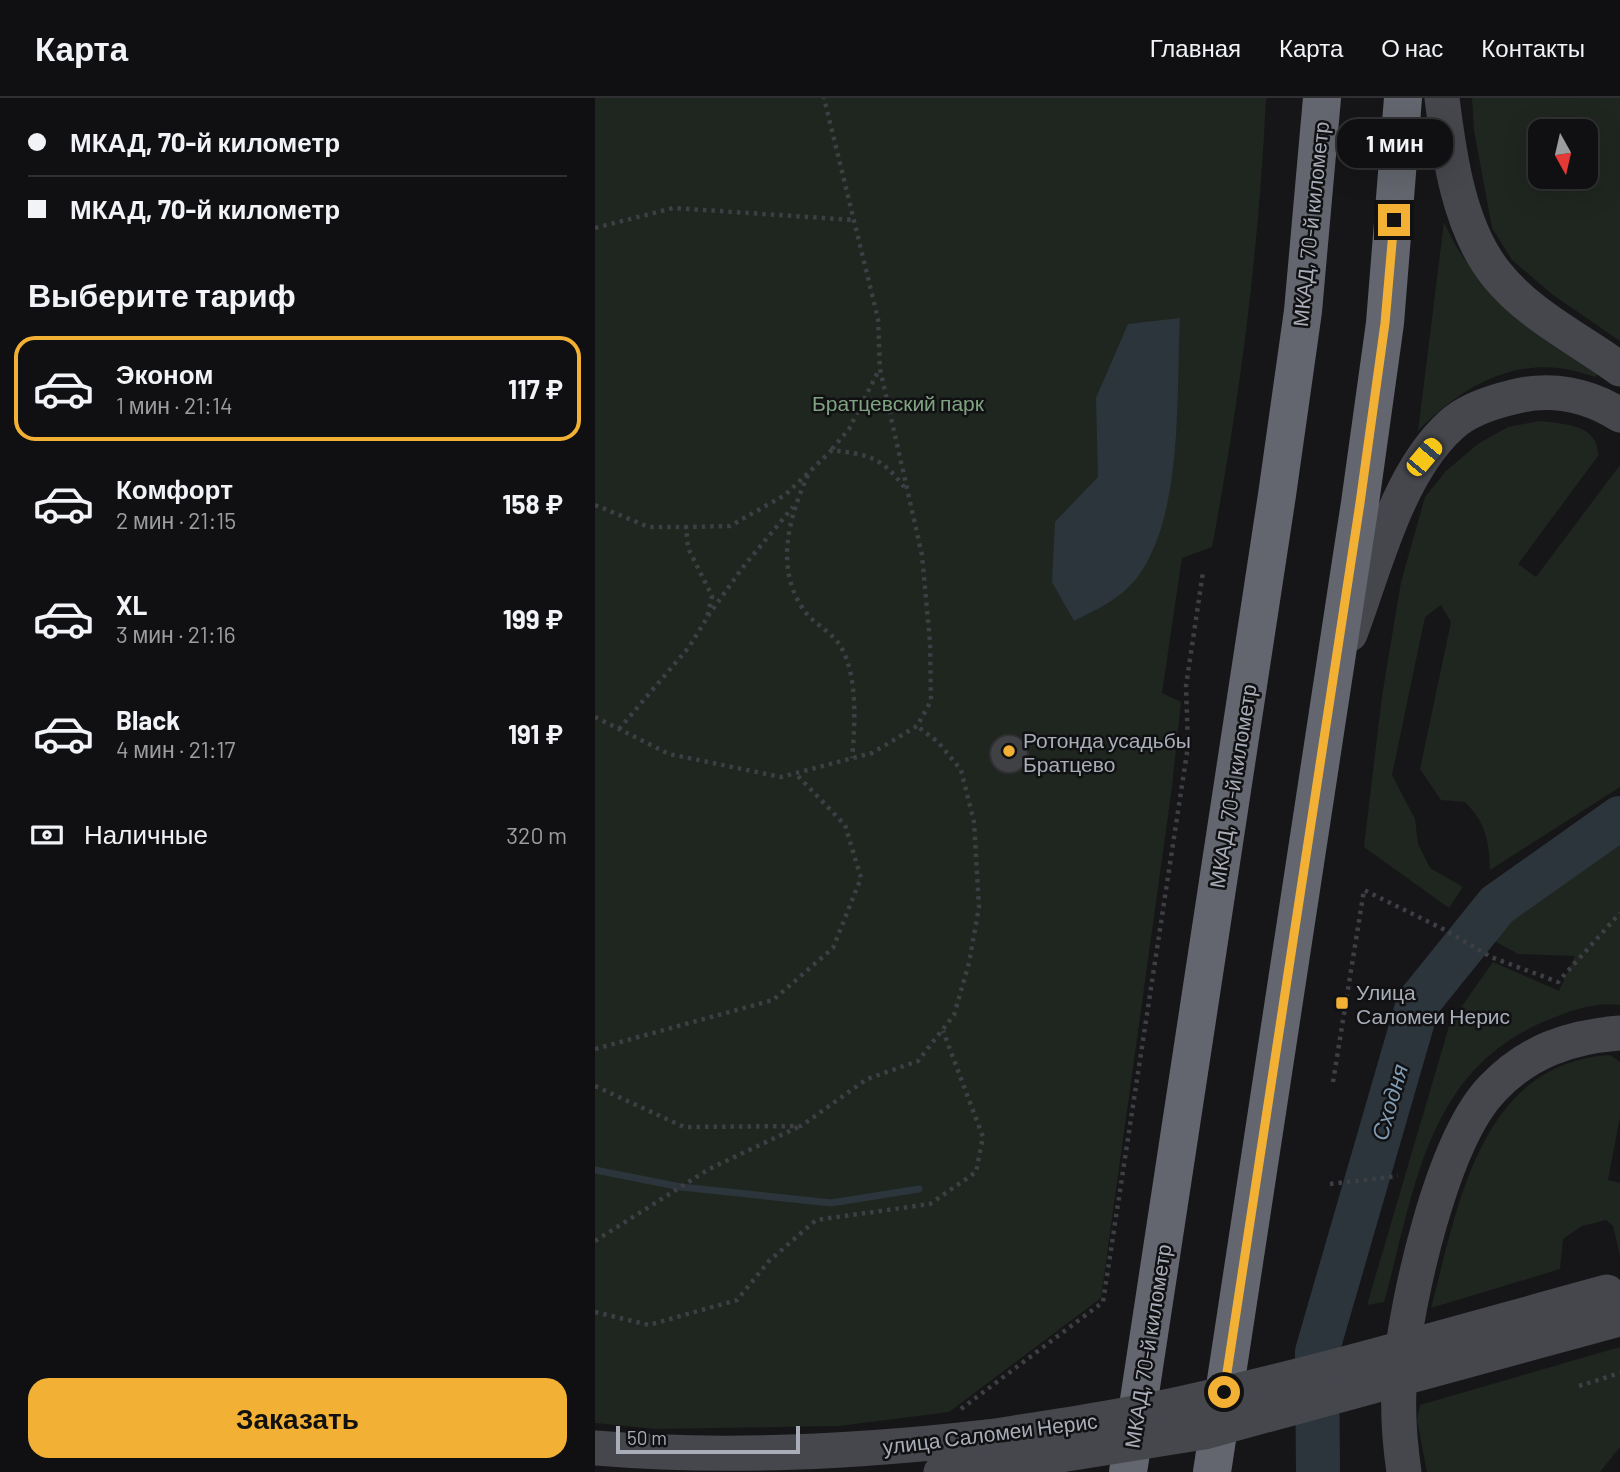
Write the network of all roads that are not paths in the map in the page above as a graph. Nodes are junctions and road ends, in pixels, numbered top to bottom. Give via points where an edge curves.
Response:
1 (1322, 98) edge
2 (1402, 98) edge
3 (1442, 98) edge
4 (1620, 369) edge
5 (1620, 415) edge
6 (1332, 684) junction
7 (1620, 1033) edge
8 (1616, 1305) edge
9 (595, 1448) edge
10 (990, 1452) junction
11 (941, 1472) edge
12 (1128, 1472) edge
13 (1212, 1472) edge
14 (1404, 1472) edge

1 - 12 highway, МКАД, 70-й километр via 1303,311 1279,482
2 - 6 highway via 1385,323
3 - 4 main road via 1463,203 1475,240 1497,275 1533,308
5 - 6 main road via 1600,402 1564,393 1527,393 1490,403 1452,424 1424,457 1400,498
6 - 13 highway
7 - 14 main road via 1567,1041 1534,1054 1490,1091 1472,1116 1433,1219 1413,1294 1400,1370 1398,1425
8 - 10 main road, улица Саломеи Нерис, bridge via 1204,1432
9 - 10 main road, улица Саломеи Нерис via 753,1454 913,1446
10 - 11 main road, улица Саломеи Нерис

